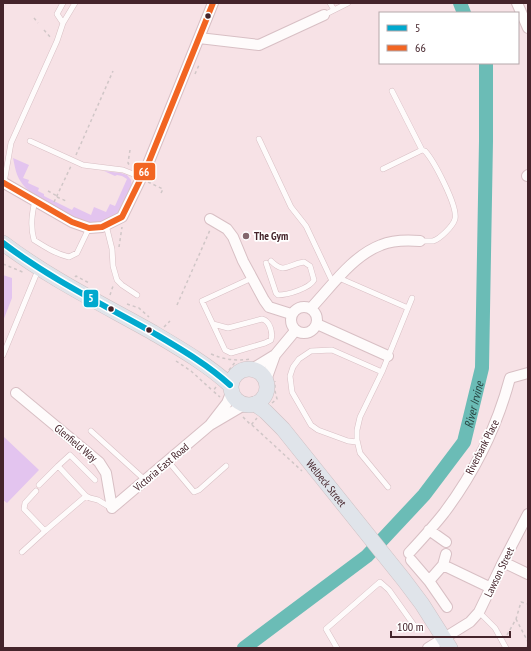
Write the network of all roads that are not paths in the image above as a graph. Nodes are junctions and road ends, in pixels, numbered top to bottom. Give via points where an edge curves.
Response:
1 (63, 3) edge
2 (75, 3) edge
3 (213, 3) edge
4 (330, 3) edge
5 (348, 3) edge
6 (517, 3) edge
7 (329, 12) junction
8 (63, 23) junction
9 (528, 28) edge
10 (199, 38) junction
11 (392, 91) dead end
12 (259, 139) dead end
13 (30, 141) dead end
14 (422, 150) junction
15 (383, 169) dead end
16 (142, 178) junction
17 (3, 184) edge
18 (35, 200) junction
19 (212, 220) road end
20 (106, 225) junction
21 (89, 228) junction
22 (420, 241) joint
23 (6, 247) edge
24 (268, 262) joint
25 (39, 269) junction
26 (252, 278) junction
27 (336, 281) junction
28 (137, 295) dead end
29 (412, 298) dead end
30 (311, 308) junction
31 (408, 308) junction
32 (292, 314) junction
33 (213, 324) junction
34 (317, 324) junction
35 (295, 330) junction
36 (3, 355) edge
37 (275, 355) junction
38 (388, 356) junction
39 (382, 372) junction
40 (528, 373) edge
41 (237, 379) junction
42 (16, 393) dead end
43 (259, 397) junction
44 (210, 425) junction
45 (91, 431) dead end
46 (357, 442) junction
47 (168, 461) junction
48 (58, 466) junction
49 (226, 466) dead end
50 (96, 480) dead end
51 (145, 480) junction
52 (39, 485) dead end
53 (388, 487) dead end
54 (36, 491) dead end
55 (86, 496) junction
56 (112, 508) junction
57 (528, 514) edge
58 (430, 530) junction
59 (45, 531) junction
60 (446, 542) dead end
61 (22, 552) dead end
62 (446, 554) dead end
63 (503, 562) junction
64 (443, 565) junction
65 (528, 574) edge
66 (429, 581) junction
67 (491, 588) junction
68 (447, 607) dead end
69 (479, 612) junction
70 (416, 628) dead end
71 (447, 643) edge
72 (337, 648) edge
73 (428, 648) edge
74 (506, 648) edge

1 - 8 lane via 57,14
2 - 8 lane
3 - 10 street
4 - 7 lane
5 - 7 lane
6 - 9 street
7 - 10 street via 259,45
8 - 17 lane via 11,143
10 - 16 street
11 - 14 lane
12 - 27 lane via 290,207 306,226
13 - 16 lane via 83,165 123,170
14 - 15 lane
14 - 22 lane via 432,158 439,172 454,208 455,219 444,234 434,240
16 - 20 street via 122,217
17 - 18 street
18 - 21 street via 72,222
18 - 21 lane via 32,234 34,240 49,249 69,257 76,253
19 - 26 street via 227,229 233,237
20 - 21 street
20 - 28 lane via 118,280
22 - 27 street via 405,240 381,244 363,254
23 - 25 main road
24 - 24 lane via 283,269 304,262 310,266 314,280 308,286 278,295
25 - 36 lane
25 - 41 main road via 202,363
26 - 32 street via 269,307
26 - 33 lane via 202,300
27 - 30 street
27 - 31 lane
29 - 31 lane
30 - 32 street via 298,308
30 - 34 street via 317,315
31 - 38 lane
32 - 35 street via 290,323
33 - 33 lane via 225,350 231,353 269,342 272,335 269,323 262,319 228,328
34 - 35 street via 307,333
34 - 38 street
35 - 37 street
37 - 41 street
37 - 43 street
38 - 39 lane
39 - 46 lane via 360,417
39 - 46 lane via 332,350 311,352 299,359 293,367 290,376 292,392 311,425 318,430
40 - 58 street, Riverbank Place via 510,378 504,403 478,460
41 - 43 main road via 236,400
41 - 43 main road via 258,371
41 - 44 street, Victoria East Road
42 - 56 street, Glenfield Way via 99,462 106,473
43 - 44 street, Victoria East Road
43 - 71 main road, Welbeck Street via 422,604
44 - 47 street, Victoria East Road
45 - 51 lane
46 - 53 lane via 360,453
47 - 49 lane via 194,492
47 - 51 street, Victoria East Road
48 - 50 lane via 70,455
48 - 52 lane
48 - 55 lane
51 - 56 street, Victoria East Road
54 - 59 lane via 25,503 24,509
55 - 56 lane
55 - 59 lane
57 - 63 street, Lawson Street
58 - 60 street
58 - 66 street, Riverbank Place via 410,556
59 - 61 lane
62 - 64 street
63 - 65 street
63 - 67 street, Lawson Street
64 - 66 street
64 - 67 street
66 - 68 street
67 - 69 street, Lawson Street
69 - 71 street, Lawson Street
69 - 74 lane via 495,628
70 - 72 lane via 389,590 380,582 326,629
71 - 73 street, Lawson Street

